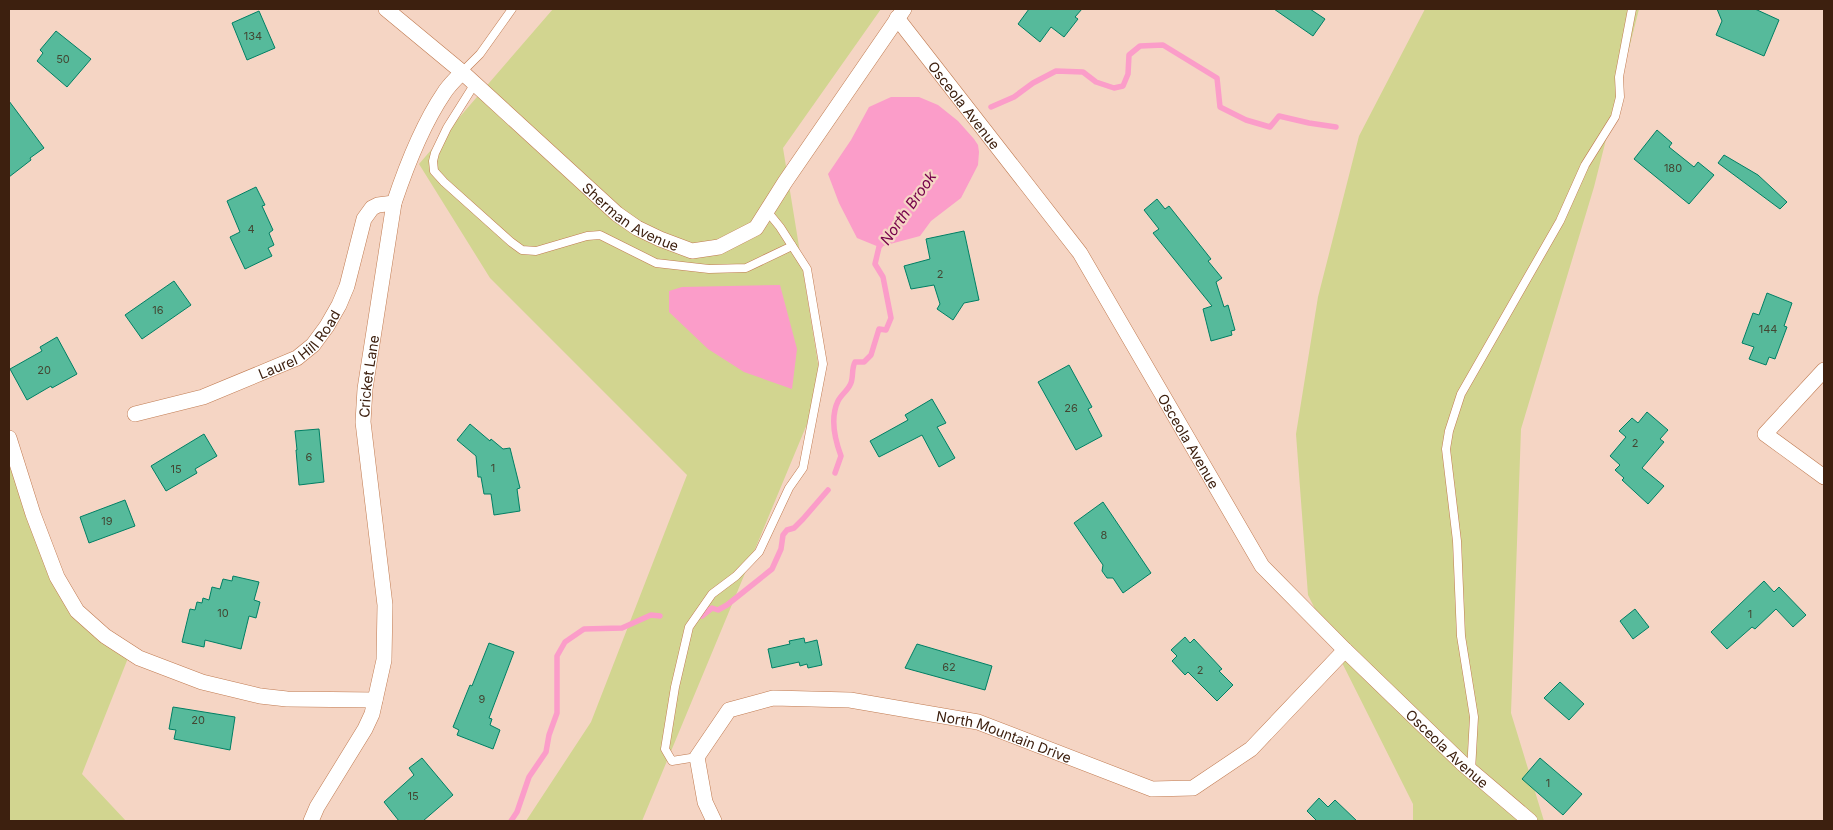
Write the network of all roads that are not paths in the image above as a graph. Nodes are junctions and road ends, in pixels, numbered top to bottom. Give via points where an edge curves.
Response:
1 (386, 9) edge
2 (512, 9) edge
3 (1632, 9) edge
4 (901, 13) edge
5 (462, 72) junction
6 (474, 85) junction
7 (394, 203) junction
8 (767, 211) junction
9 (792, 246) junction
10 (1824, 370) edge
11 (135, 414) dead end
12 (9, 438) edge
13 (1824, 477) edge
14 (1345, 650) junction
15 (375, 700) junction
16 (697, 757) junction
17 (1471, 771) junction
18 (311, 821) edge
19 (714, 821) edge
20 (1530, 821) edge

1 - 5 street, Sherman Avenue
2 - 5 lane via 480,54
3 - 17 lane via 1615,117 1585,165 1560,221 1461,394 1449,431 1446,449 1457,541 1461,636 1474,717
4 - 8 street, Sherman Avenue
4 - 14 street, Osceola Avenue via 1080,253 1262,566
5 - 6 street, Sherman Avenue
5 - 7 street, Cricket Lane via 444,92 426,126 402,177
6 - 8 street, Sherman Avenue via 617,214 660,239 692,251 719,247 756,228
6 - 9 lane via 435,153 432,161 434,170 522,250 536,251 600,235 656,263 709,270 746,268
7 - 11 street, Laurel Hill Road via 372,208 364,219 339,304 312,345 297,358 203,397
7 - 15 street, Cricket Lane via 364,389 363,422 385,605 384,660
8 - 9 lane
9 - 16 lane via 806,268 823,364 803,468 789,488 759,552 736,576 712,594 689,627 674,688 665,749 672,761
10 - 13 street via 1765,434
12 - 15 street via 33,514 58,577 78,611 105,636 139,658 202,682 260,696
14 - 16 street, North Mountain Drive via 1251,749 1194,788 1152,789 978,722 850,700 773,698 729,710
14 - 17 street, Osceola Avenue
15 - 18 street, Cricket Lane via 365,729
16 - 19 street via 705,802
17 - 20 street, Osceola Avenue

